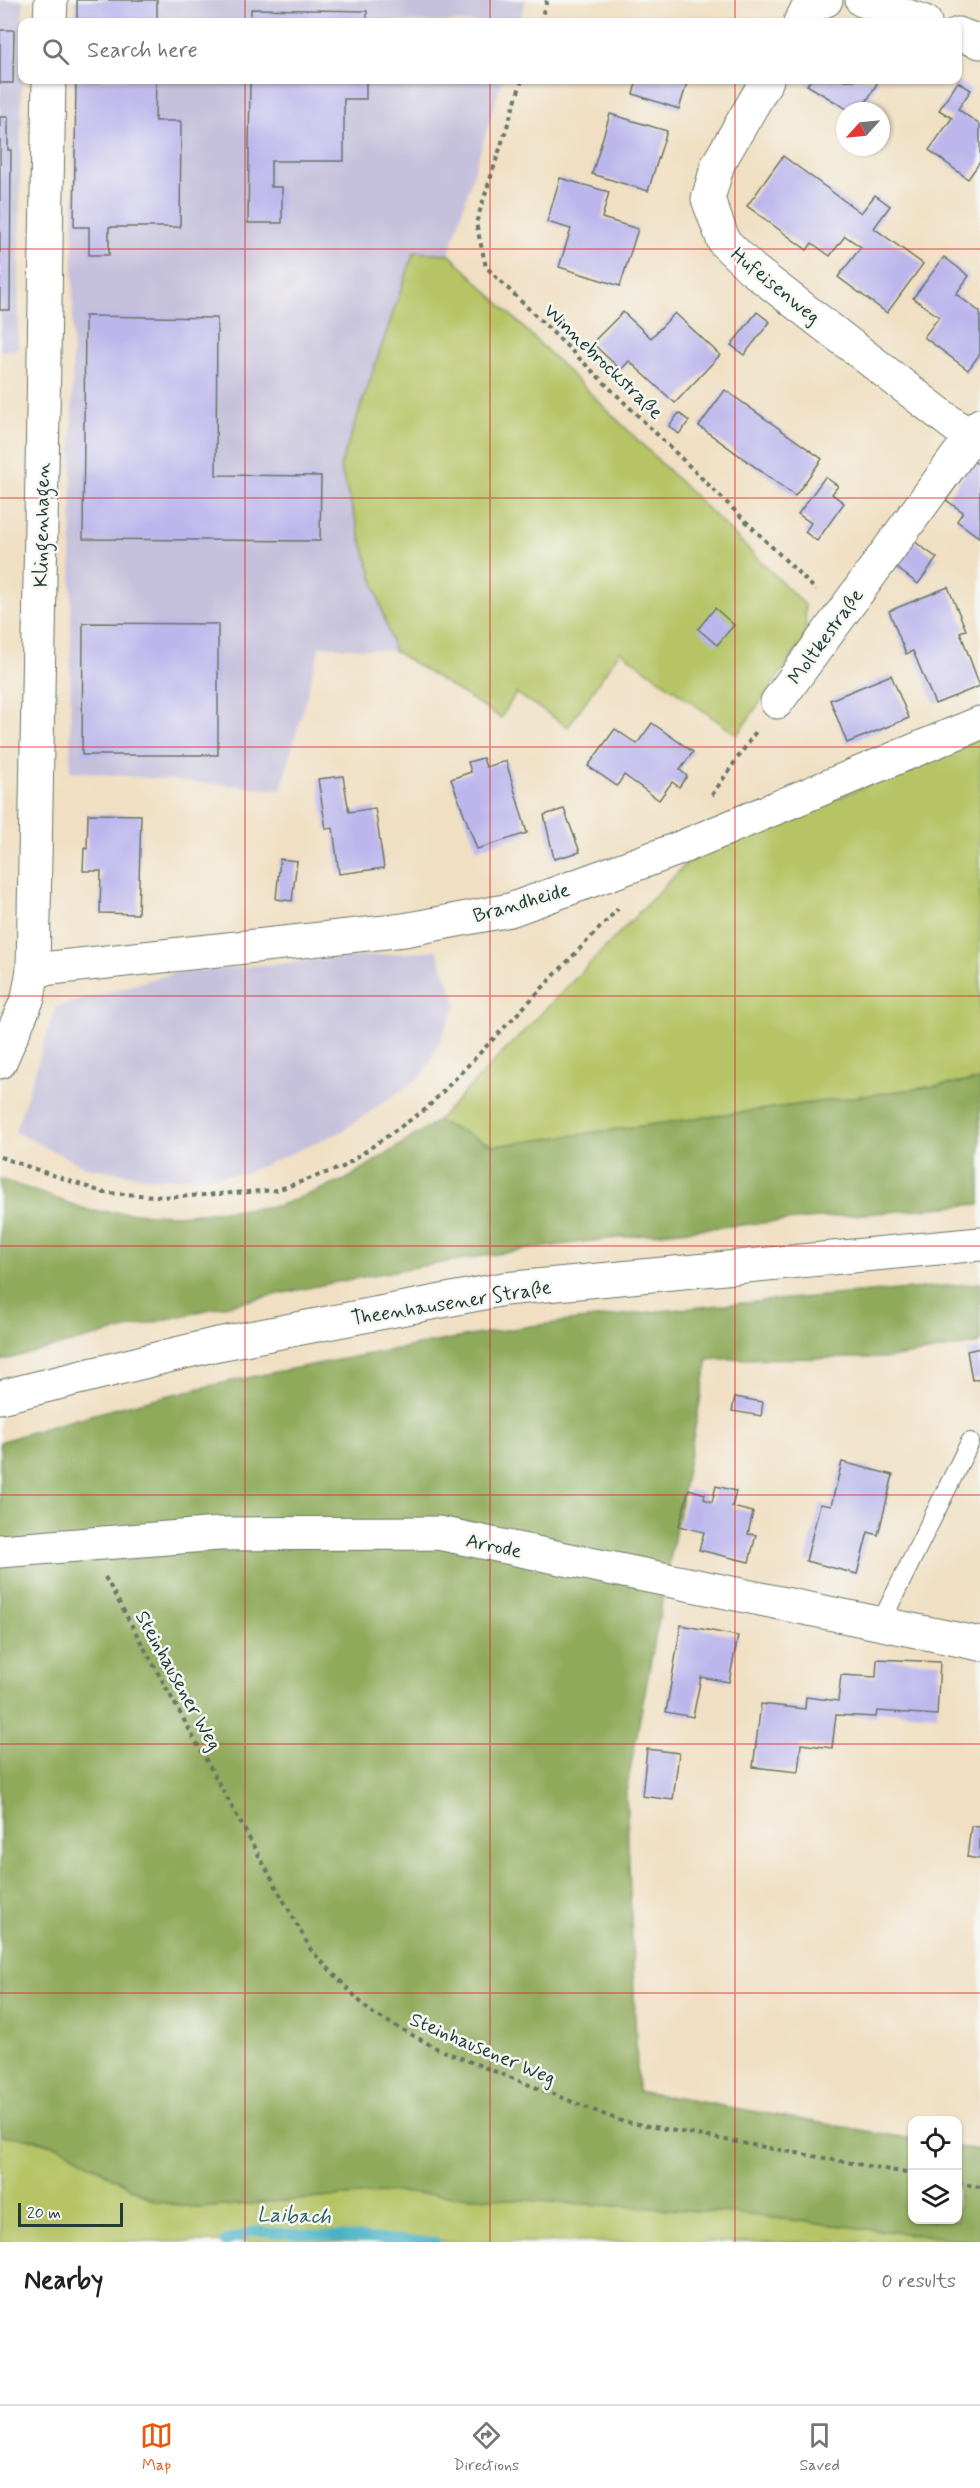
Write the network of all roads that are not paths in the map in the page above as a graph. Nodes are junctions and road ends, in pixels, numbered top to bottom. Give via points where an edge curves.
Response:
1 (51, 0) edge
2 (826, 0) edge
3 (862, 0) edge
4 (50, 18) edge
5 (802, 18) edge
6 (914, 18) edge
7 (962, 36) edge
8 (980, 42) edge
9 (49, 84) edge
10 (765, 84) edge
11 (975, 432) edge
12 (777, 702) road end
13 (980, 723) edge
14 (33, 970) junction
15 (0, 1062) edge
16 (980, 1244) edge
17 (0, 1397) edge
18 (970, 1442) dead end
19 (0, 1551) edge
20 (879, 1626) junction
21 (980, 1644) edge

1 - 4 street
2 - 5 street via 809,7
3 - 6 street
7 - 8 street
9 - 14 street, Klingenhagen
10 - 11 street, Hufeisenweg via 718,164 708,199 724,242 752,269
11 - 12 street, Moltkestraße
13 - 14 street, Brandheide via 675,850 510,910 404,930
14 - 15 street via 28,998
16 - 17 street, Theenhausener Straße via 504,1289 213,1345
18 - 20 lane
19 - 20 street, Arrode via 219,1534 438,1533
20 - 21 street, Arrode

